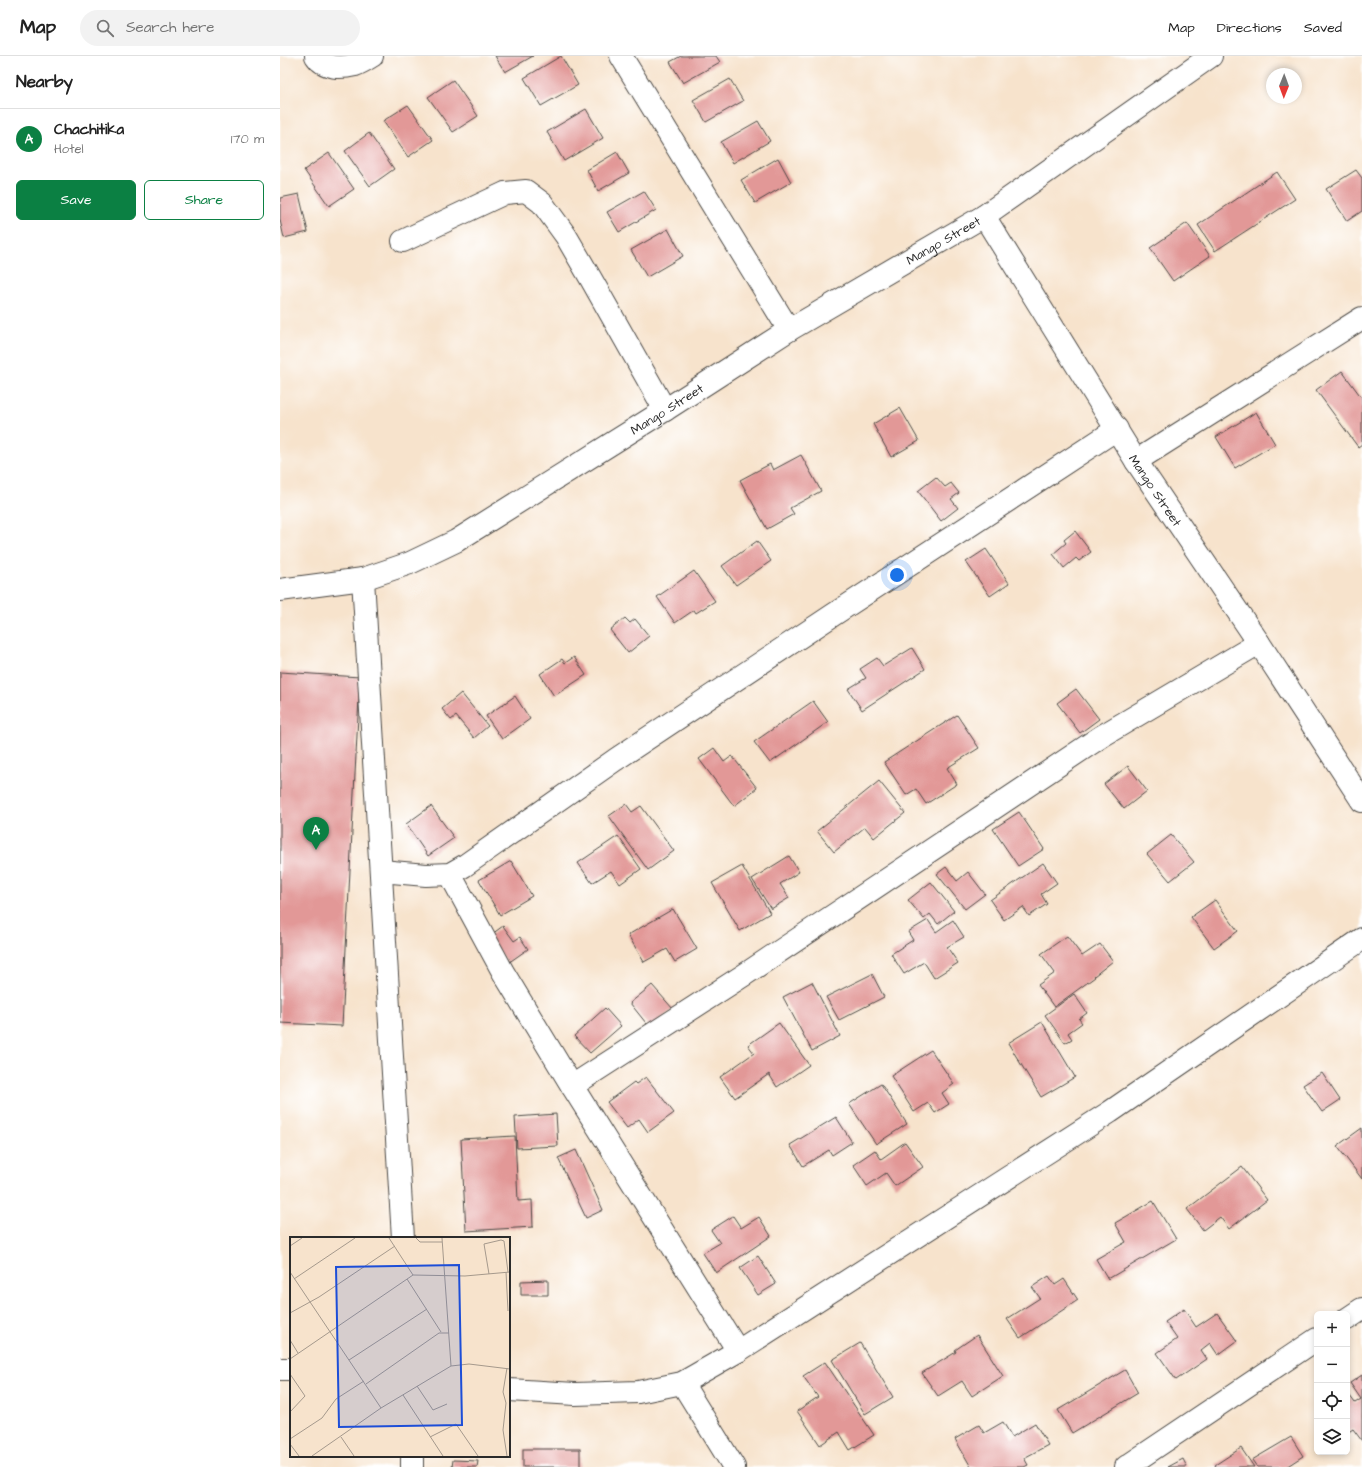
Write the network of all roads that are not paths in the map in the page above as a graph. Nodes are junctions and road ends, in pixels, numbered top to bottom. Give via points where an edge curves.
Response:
1 (316, 56) edge
2 (372, 56) edge
3 (621, 56) edge
4 (1211, 56) edge
5 (984, 216) junction
6 (403, 241) dead end
7 (1362, 318) edge
8 (789, 330) junction
9 (665, 410) junction
10 (1118, 429) junction
11 (1136, 461) junction
12 (363, 579) junction
13 (280, 590) edge
14 (1259, 642) junction
15 (1362, 801) edge
16 (381, 871) junction
17 (450, 874) junction
18 (1362, 939) edge
19 (572, 1086) junction
20 (403, 1237) edge
21 (1362, 1309) edge
22 (1350, 1317) edge
23 (1314, 1341) edge
24 (738, 1351) junction
25 (682, 1383) junction
26 (510, 1390) edge
27 (734, 1467) edge
28 (1126, 1467) edge

1 - 2 street via 332,67 356,65
3 - 8 street
4 - 5 street
5 - 8 street, Mango Street
5 - 10 street, Mango Street
6 - 9 street via 505,193 526,192 542,203 566,236
7 - 11 street
8 - 9 street, Mango Street
9 - 12 street, Mango Street via 456,541 410,563
10 - 11 street, Mango Street
10 - 17 street via 833,614
11 - 14 street, Mango Street
12 - 13 street, Mango Street
12 - 16 street
14 - 15 street, Mango Street
14 - 19 street via 1102,736 744,975
16 - 17 street via 426,875
16 - 20 street
17 - 19 street via 503,972
18 - 24 street via 1110,1112
19 - 24 street
21 - 22 street
23 - 28 street
24 - 25 street
25 - 26 street via 638,1392 590,1394
25 - 27 street

